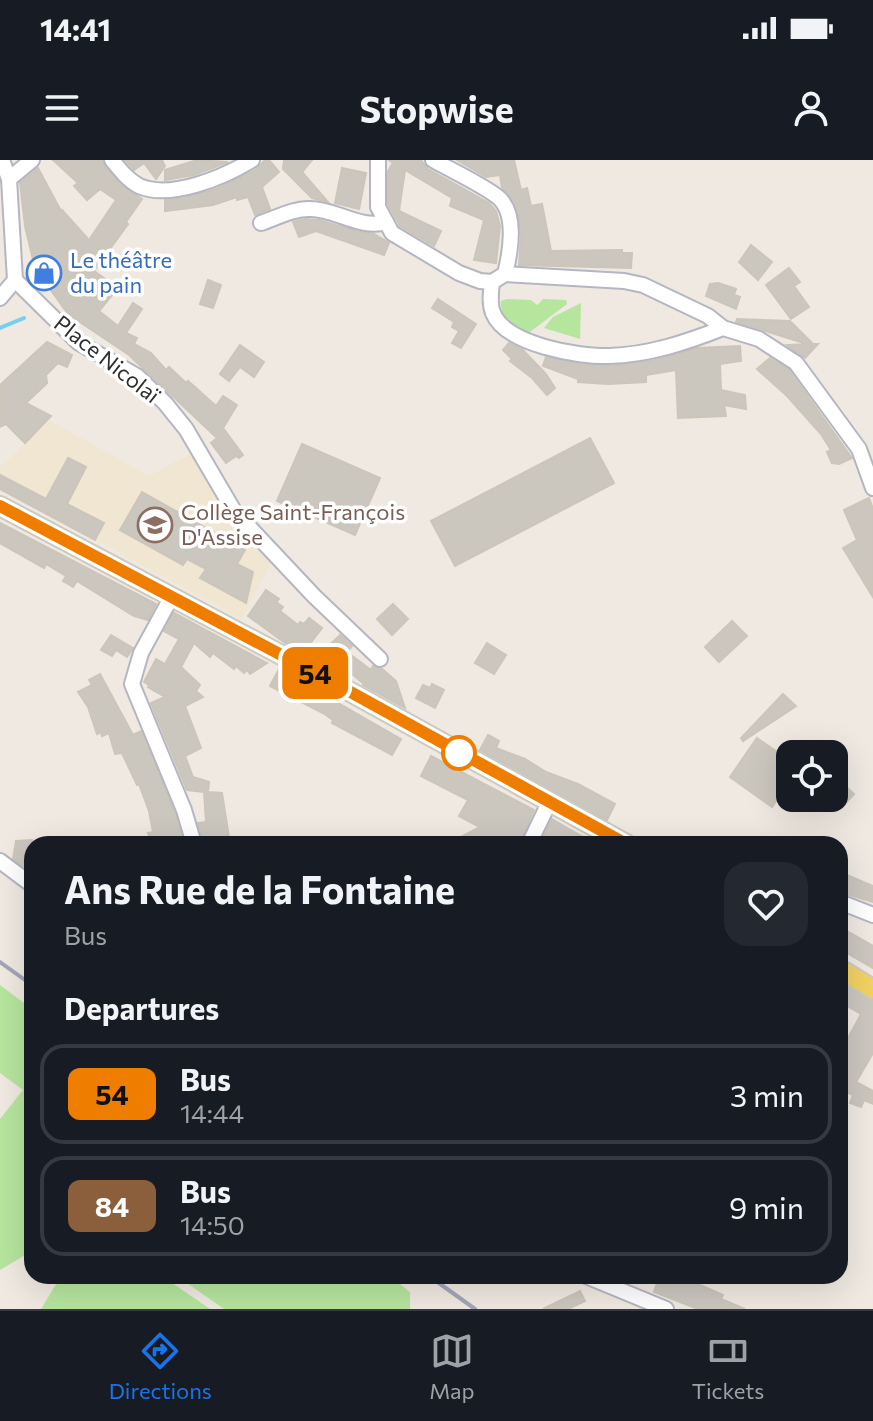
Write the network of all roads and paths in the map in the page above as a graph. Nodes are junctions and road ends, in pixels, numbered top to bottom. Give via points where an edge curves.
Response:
1 (2, 160) edge
2 (32, 160) edge
3 (112, 160) edge
4 (252, 160) edge
5 (378, 160) edge
6 (433, 160) edge
7 (9, 179) junction
8 (386, 222) junction
9 (261, 223) dead end
10 (499, 278) junction
11 (15, 280) junction
12 (0, 298) edge
13 (723, 328) junction
14 (873, 488) edge
15 (0, 506) edge
16 (172, 596) junction
17 (380, 659) dead end
18 (549, 803) junction
19 (192, 836) edge
20 (533, 836) edge
21 (611, 836) edge
22 (0, 861) edge
23 (24, 879) edge
24 (848, 905) edge
25 (873, 915) edge
26 (848, 974) edge
27 (873, 989) edge
28 (605, 1284) edge
29 (666, 1309) edge

1 - 7 street
2 - 7 street
3 - 4 street via 134,182 155,191 215,178
5 - 8 street via 378,207
6 - 10 street via 502,200 510,221 509,260
7 - 11 street
8 - 9 street via 375,226 315,208
8 - 10 street via 392,233 443,264 480,281
10 - 13 street via 643,285
10 - 13 street via 490,298 493,314 509,332 576,354 611,356 674,346
11 - 12 street
11 - 17 street, Place Nicolaï via 79,343 137,376 165,403 244,523
13 - 14 street via 759,339 796,363 859,449
15 - 16 main road
16 - 18 main road
16 - 19 street via 141,653 132,684
18 - 20 street
18 - 21 main road
22 - 23 street
24 - 25 street
26 - 27 main road
28 - 29 street

